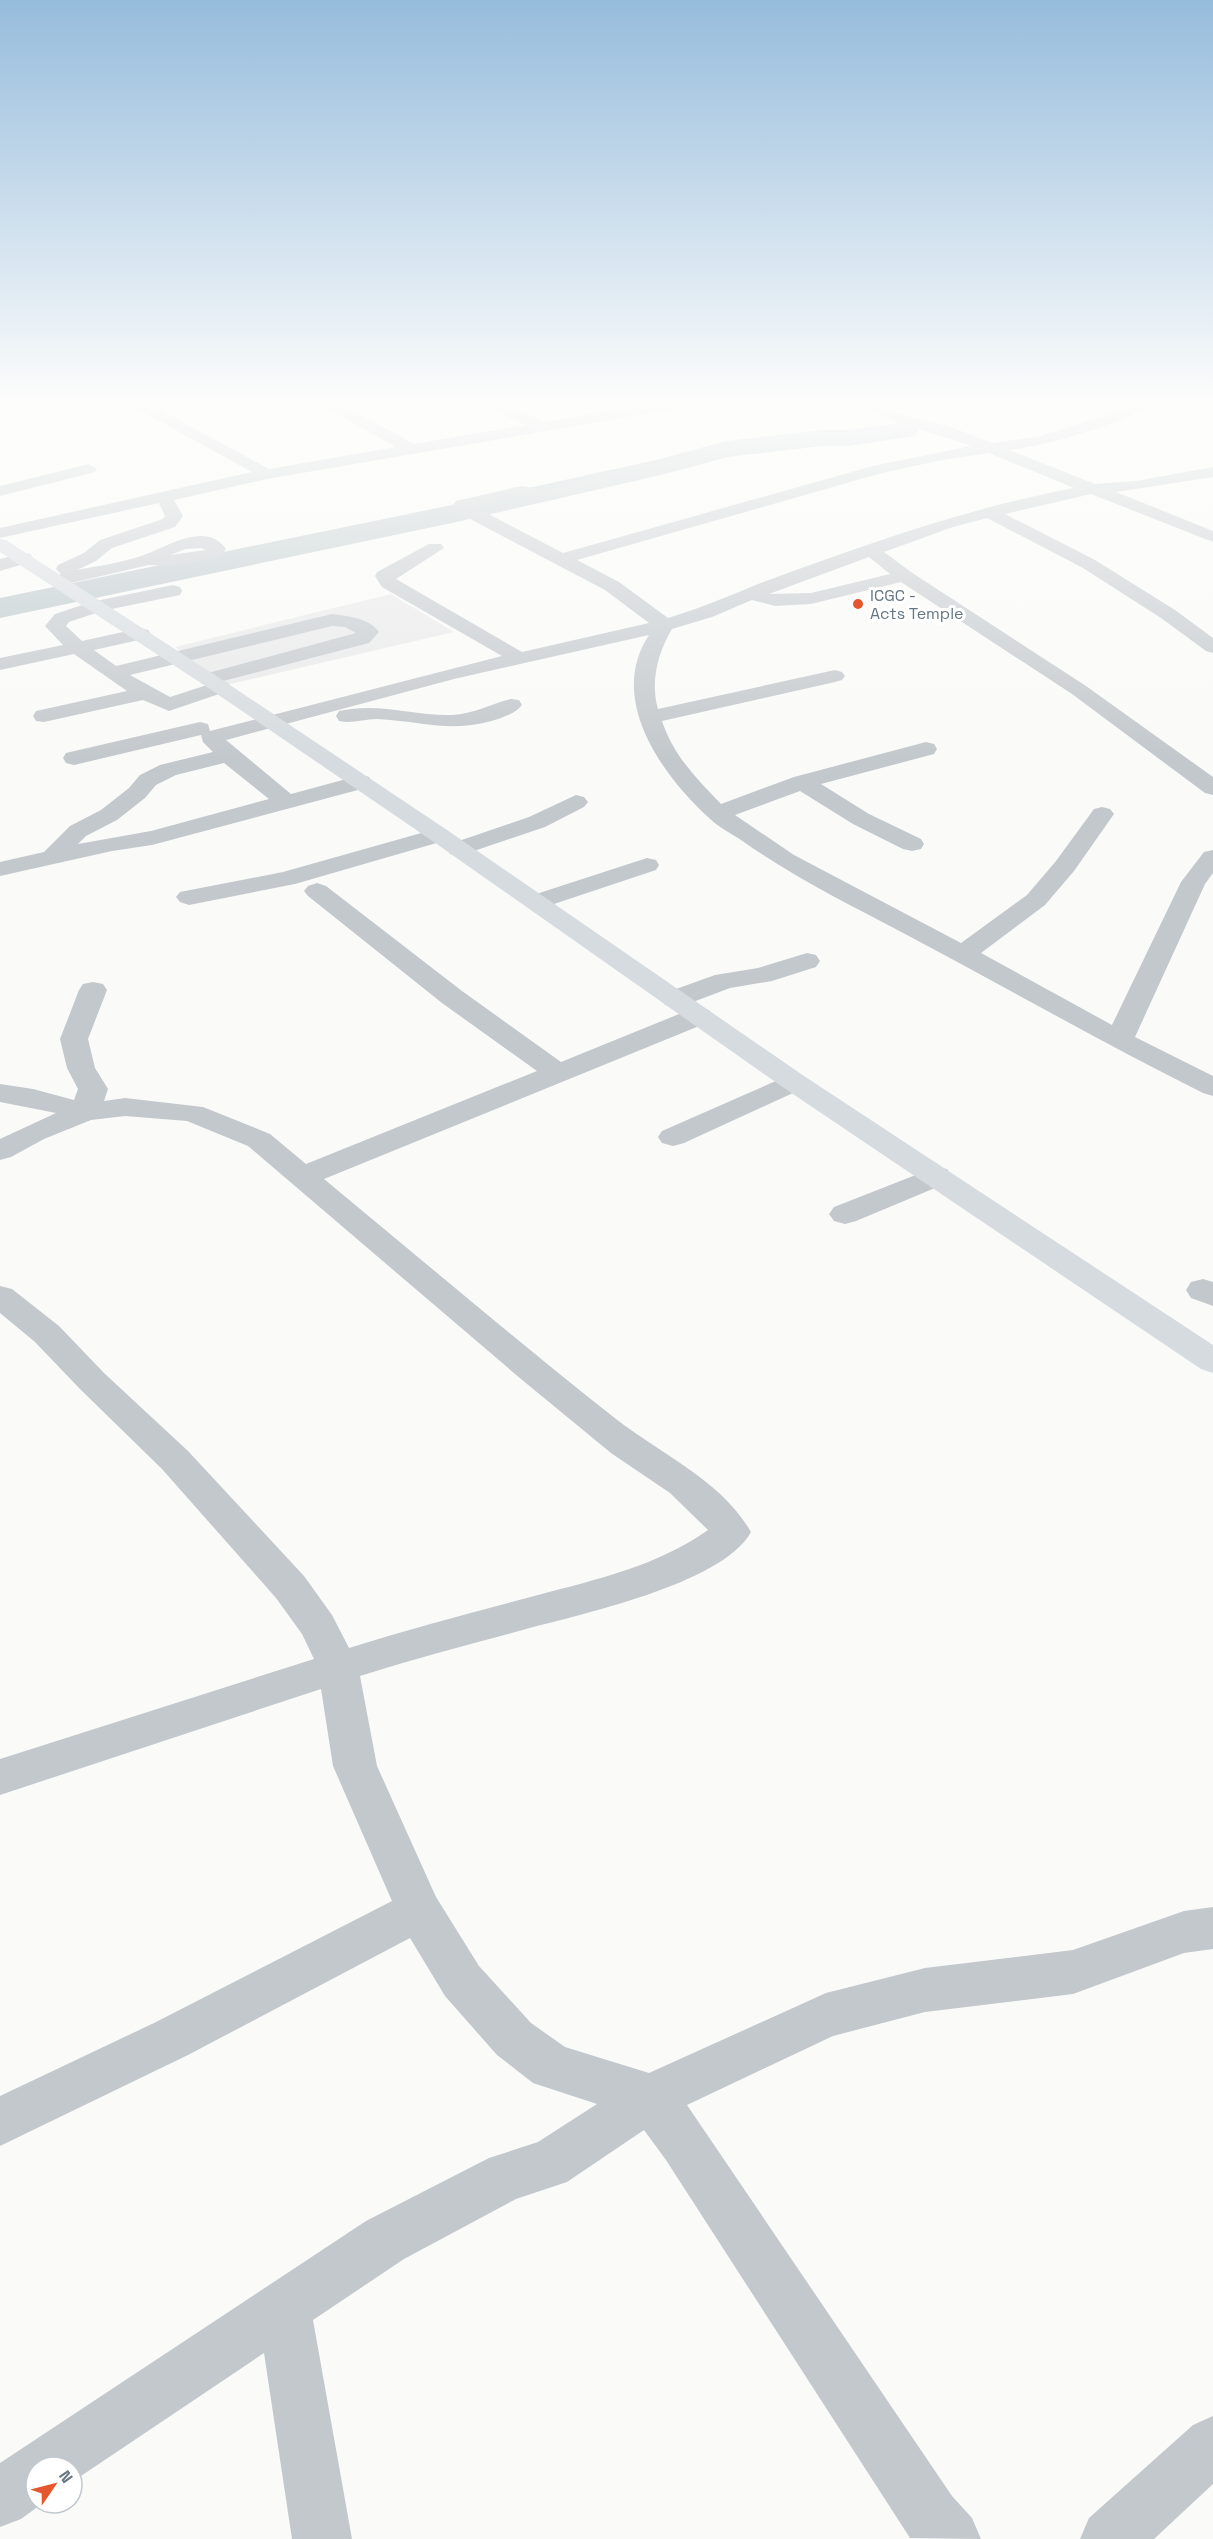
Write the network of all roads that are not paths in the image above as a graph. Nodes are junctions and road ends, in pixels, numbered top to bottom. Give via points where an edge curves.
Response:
1 (15, 522) edge
2 (45, 522) edge
3 (169, 522) edge
4 (490, 522) edge
5 (691, 522) edge
6 (949, 522) edge
7 (1008, 522) edge
8 (1180, 522) edge
9 (25, 527) junction
10 (0, 532) edge
11 (1213, 537) edge
12 (0, 544) edge
13 (435, 548) dead end
14 (871, 550) junction
15 (24, 558) junction
16 (562, 559) junction
17 (149, 560) dead end
18 (0, 565) edge
19 (904, 576) junction
20 (72, 589) junction
21 (173, 591) dead end
22 (749, 595) junction
23 (665, 625) junction
24 (141, 634) junction
25 (258, 639) junction
26 (1213, 647) edge
27 (77, 649) junction
28 (288, 658) junction
29 (519, 658) junction
30 (178, 659) junction
31 (0, 664) edge
32 (115, 673) junction
33 (835, 676) dead end
34 (215, 683) junction
35 (146, 693) junction
36 (169, 705) junction
37 (511, 705) dead end
38 (44, 716) dead end
39 (650, 717) junction
40 (278, 726) junction
41 (206, 733) junction
42 (926, 749) dead end
43 (228, 755) junction
44 (74, 758) dead end
45 (361, 782) junction
46 (802, 782) junction
47 (1213, 788) edge
48 (287, 802) junction
49 (576, 802) dead end
50 (717, 813) junction
51 (1102, 814) dead end
52 (449, 842) junction
53 (912, 844) dead end
54 (1213, 857) edge
55 (51, 859) junction
56 (647, 865) dead end
57 (0, 869) edge
58 (1203, 887) edge
59 (317, 891) dead end
60 (189, 897) dead end
61 (536, 902) junction
62 (963, 954) junction
63 (807, 961) dead end
64 (93, 990) dead end
65 (675, 999) junction
66 (699, 1016) junction
67 (1119, 1040) junction
68 (560, 1074) junction
69 (794, 1082) junction
70 (1213, 1087) edge
71 (0, 1093) edge
72 (84, 1112) junction
73 (673, 1137) dead end
74 (0, 1151) edge
75 (304, 1176) junction
76 (936, 1176) junction
77 (845, 1214) dead end
78 (0, 1297) edge
79 (1213, 1361) edge
80 (338, 1667) junction
81 (0, 1777) edge
82 (420, 1910) junction
83 (1213, 1928) edge
84 (650, 2097) junction
85 (0, 2122) edge
86 (284, 2307) junction
87 (1213, 2445) edge
88 (62, 2455) edge
89 (24, 2481) edge
90 (0, 2498) edge
91 (322, 2539) edge
92 (951, 2539) edge
93 (1110, 2539) edge

1 - 9 street
2 - 9 street
3 - 20 street via 106,544 90,557
4 - 16 street
5 - 16 street
6 - 14 street
7 - 26 street via 1089,564
8 - 11 street
9 - 10 street
12 - 15 main road
13 - 29 street via 384,576 389,583
14 - 19 street
14 - 22 street
15 - 18 street
15 - 20 main road
16 - 23 street via 612,586
17 - 20 street
19 - 22 street via 791,601
19 - 47 street via 1051,671
20 - 21 street
20 - 24 main road
20 - 27 street via 56,626
22 - 23 street
23 - 29 street
23 - 39 street via 651,648 645,679
24 - 27 street
24 - 30 main road
25 - 28 street
25 - 28 street via 332,620 350,622 369,632 362,639
25 - 30 street
27 - 31 street
27 - 32 street
28 - 34 street
29 - 40 street
30 - 32 street
30 - 34 main road
32 - 35 street
33 - 39 street
34 - 36 street
34 - 40 main road
35 - 36 street
35 - 38 street
36 - 41 street
37 - 40 street via 478,719 457,722 363,711
39 - 50 street via 657,740 684,779
40 - 41 street
40 - 45 main road
41 - 43 street
41 - 44 street
42 - 46 street
43 - 48 street
43 - 55 street via 168,770 148,780 109,815 78,831
45 - 48 street
45 - 52 main road
46 - 50 street
46 - 53 street via 861,819
48 - 55 street via 152,838
49 - 52 street via 537,822
50 - 62 street via 785,860
51 - 62 street via 1036,900
52 - 60 street
52 - 61 main road
54 - 58 street
55 - 57 street
56 - 61 street
58 - 67 street
59 - 68 street via 452,997
61 - 65 main road
62 - 67 street
63 - 65 street via 726,981
64 - 72 street via 74,1039 81,1068 93,1089
65 - 66 main road
66 - 68 street
66 - 69 main road
67 - 70 street
68 - 75 street
69 - 73 street
69 - 76 main road
71 - 72 street
72 - 74 street
72 - 75 street via 125,1107 192,1113 259,1140
75 - 80 street via 560,1393 683,1484 732,1532 702,1554 645,1581
76 - 77 street
76 - 79 main road
78 - 80 street via 47,1334 224,1512 290,1587 318,1626
80 - 81 street
80 - 82 street via 355,1766
82 - 84 street via 462,1982 514,2039 551,2066
82 - 85 street
83 - 84 street via 1184,1932 1073,1972 925,1990 826,2015
84 - 86 street via 549,2164 507,2176 385,2240
84 - 92 street via 684,2142 931,2517
86 - 88 street
86 - 91 street
87 - 93 street
89 - 90 street

